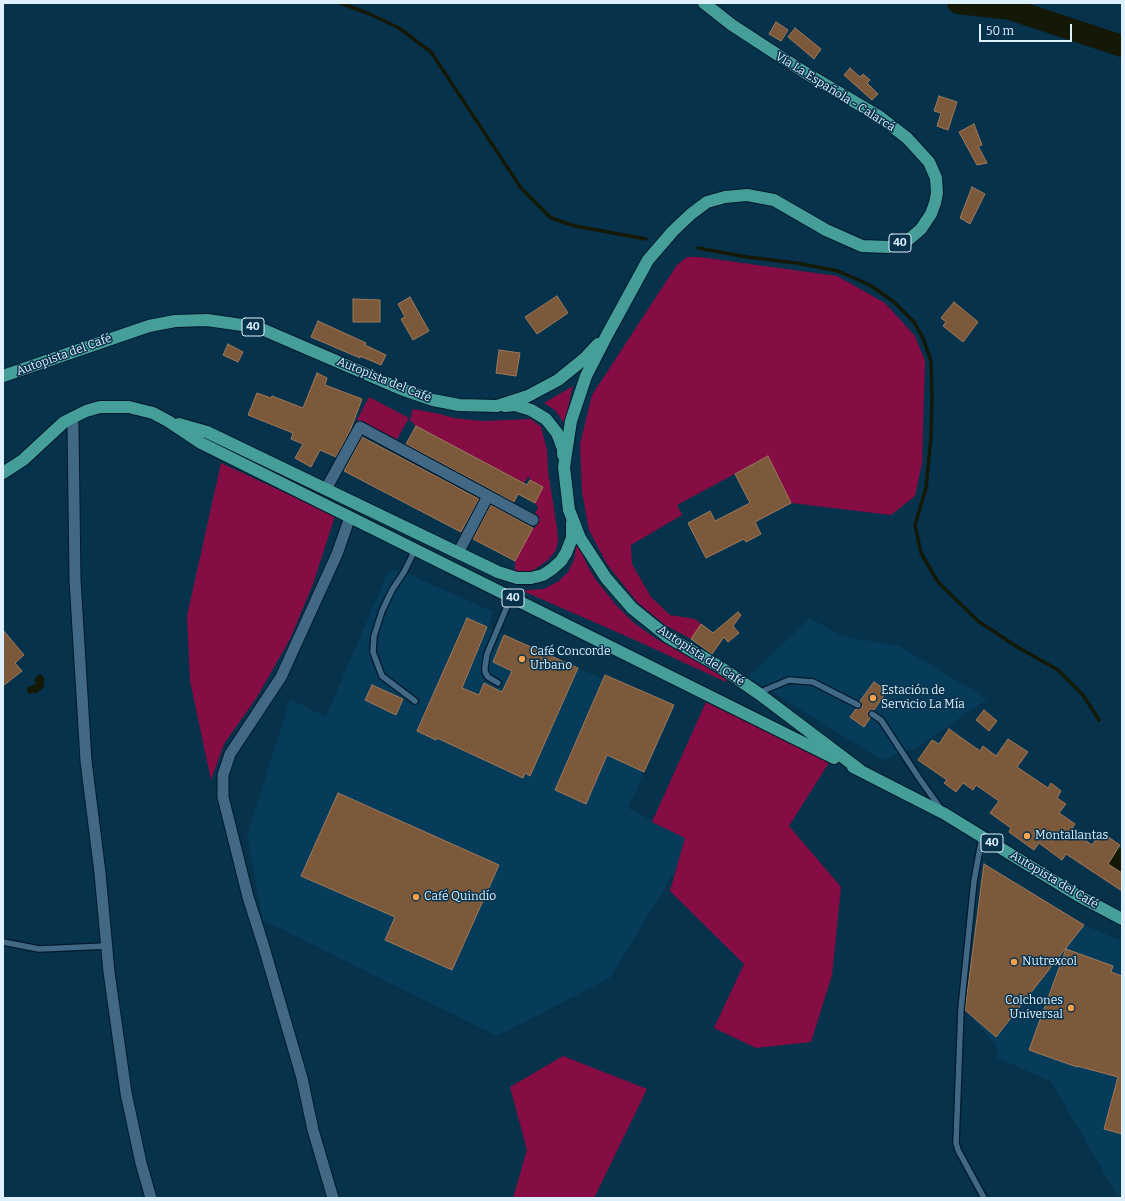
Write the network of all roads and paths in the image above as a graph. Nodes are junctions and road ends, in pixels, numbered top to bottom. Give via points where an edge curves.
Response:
1 (704, 3) edge
2 (606, 335) junction
3 (3, 376) edge
4 (497, 406) junction
5 (71, 418) junction
6 (168, 421) junction
7 (564, 467) junction
8 (3, 474) edge
9 (326, 489) junction
10 (488, 496) junction
11 (569, 510) junction
12 (350, 517) junction
13 (533, 520) dead end
14 (416, 550) junction
15 (458, 552) junction
16 (511, 597) junction
17 (498, 683) dead end
18 (758, 693) junction
19 (415, 700) dead end
20 (858, 705) dead end
21 (872, 714) dead end
22 (860, 770) junction
23 (945, 814) junction
24 (982, 837) junction
25 (1122, 919) edge
26 (3, 942) edge
27 (107, 946) junction
28 (151, 1198) edge
29 (333, 1198) edge
30 (984, 1198) edge

1 - 2 highway, Vía La Española - Calarcá / 40 via 732,25 880,117 907,138 929,162 936,178 935,204 921,229 907,241 888,247 862,246 826,230 774,200 748,195 707,202 673,231 648,260
2 - 4 highway, Autopista del Café / 40 via 584,359 558,380 528,396
2 - 7 highway, Autopista del Café / 40 via 586,376 571,421
3 - 4 highway, Autopista del Café / 40 via 150,326 175,321 208,320 264,330 401,389 433,400 465,406
4 - 7 highway via 515,406 531,410 546,419 557,433 563,449
5 - 6 highway, Autopista del Café / 40 via 100,407 129,407 153,413
5 - 8 highway, Autopista del Café / 40
5 - 27 street via 75,580 86,761
6 - 9 highway via 207,432
6 - 12 highway, Autopista del Café / 40 via 201,443
7 - 11 highway, Autopista del Café / 40
9 - 10 street via 360,427
9 - 15 highway
10 - 13 street
10 - 15 street
11 - 15 highway via 572,538 566,553 561,561 542,575 517,578 498,572
11 - 18 highway, Autopista del Café / 40 via 580,538 606,578 632,608 668,637
12 - 14 highway, Autopista del Café / 40
12 - 29 street via 337,554 281,677 230,754 223,775 223,797 248,897 302,1078 313,1130
14 - 16 highway, Autopista del Café / 40
14 - 19 lane via 382,611 374,636 373,652 382,676
16 - 17 lane via 487,654 485,672
16 - 22 highway, Autopista del Café / 40
18 - 20 lane via 788,680 813,682
18 - 22 highway, Autopista del Café / 40
21 - 23 lane via 881,720
22 - 23 highway, Autopista del Café / 40
23 - 24 highway, Autopista del Café / 40
24 - 25 highway, Autopista del Café / 40 via 1077,895
24 - 30 lane via 974,881 961,1009 956,1143
26 - 27 lane via 39,949
27 - 28 street via 126,1093

